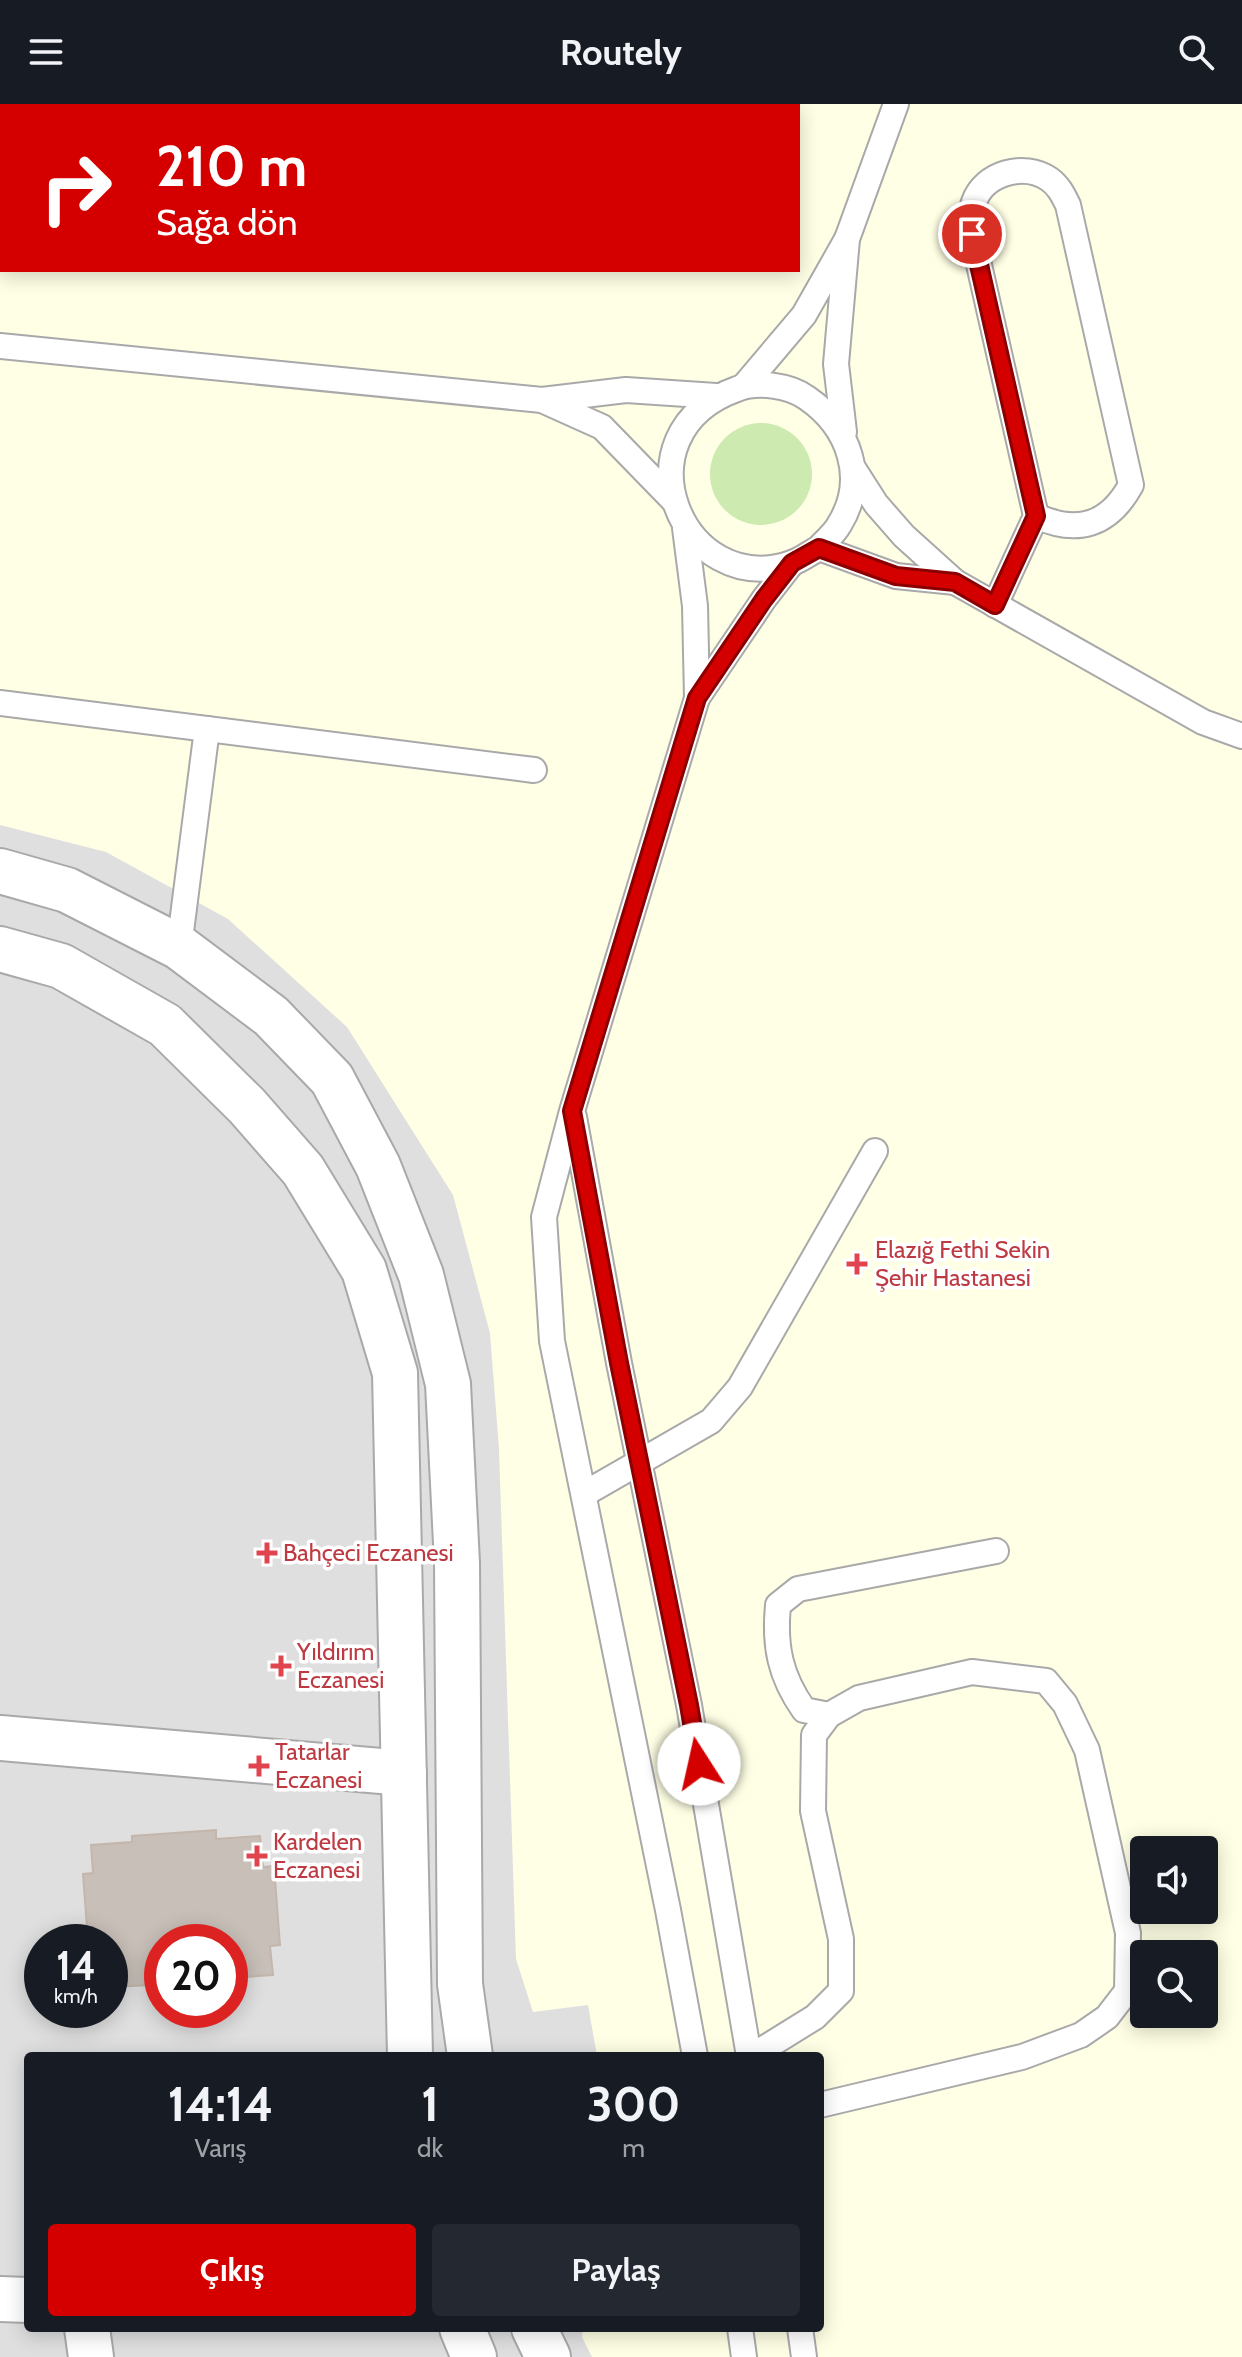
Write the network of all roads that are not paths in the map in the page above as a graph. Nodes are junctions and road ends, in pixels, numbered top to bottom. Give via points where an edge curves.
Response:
1 (896, 104) edge
2 (847, 239) junction
3 (0, 346) edge
4 (744, 386) junction
5 (716, 396) junction
6 (542, 400) junction
7 (845, 438) junction
8 (853, 468) junction
9 (673, 500) junction
10 (1036, 516) junction
11 (685, 528) junction
12 (819, 548) junction
13 (792, 563) junction
14 (955, 582) junction
15 (995, 605) junction
16 (697, 698) junction
17 (0, 703) edge
18 (207, 729) junction
19 (1242, 736) edge
20 (534, 770) dead end
21 (0, 871) edge
22 (179, 947) junction
23 (0, 949) edge
24 (572, 1111) junction
25 (875, 1151) dead end
26 (639, 1461) junction
27 (584, 1494) junction
28 (996, 1551) dead end
29 (829, 1715) junction
30 (0, 1738) edge
31 (404, 1773) junction
32 (410, 2052) edge
33 (469, 2052) edge
34 (694, 2052) edge
35 (750, 2052) edge
36 (758, 2052) edge
37 (824, 2104) edge
38 (0, 2299) edge
39 (24, 2300) edge
40 (88, 2332) edge
41 (464, 2332) edge
42 (536, 2332) edge
43 (741, 2332) edge
44 (801, 2332) edge
45 (91, 2357) edge
46 (474, 2357) edge
47 (548, 2357) edge
48 (744, 2357) edge
49 (804, 2357) edge

1 - 2 lane
2 - 4 lane via 804,315
2 - 7 lane via 836,364
3 - 6 lane
4 - 5 lane
4 - 7 lane via 775,386 803,395 828,413
5 - 6 lane via 626,390
5 - 9 lane via 693,415 677,441 670,470
6 - 9 lane via 602,427
7 - 8 lane
8 - 12 lane via 845,512
8 - 14 lane via 904,536
9 - 11 lane
10 - 10 lane via 1071,526 1089,523 1122,502 1131,485 1068,205 1048,178 1015,171 984,185 970,217
10 - 15 lane
11 - 13 lane via 706,550 733,564 763,568
11 - 16 lane via 695,606
12 - 13 lane
12 - 14 lane via 896,576
13 - 16 lane
14 - 15 lane
15 - 19 lane via 1203,722
16 - 24 lane
17 - 18 lane
18 - 20 lane
18 - 22 lane
21 - 22 street via 67,890
22 - 33 street via 271,1016 332,1079 378,1166 421,1275 448,1384 457,1563 460,1984
23 - 31 street via 61,966 165,1025 303,1170 364,1270 395,1373
24 - 26 lane
24 - 27 lane via 544,1217 552,1341
25 - 26 lane via 740,1387 711,1421
26 - 27 lane
26 - 35 lane
27 - 34 lane
28 - 29 lane via 798,1589 778,1605 780,1663 789,1690 804,1710
29 - 36 lane via 814,1735 813,1811 841,1939 841,1991 815,2017
29 - 37 lane via 859,1698 972,1672 1046,1681 1065,1704 1087,1750 1128,1933 1127,1991 1107,2017 1081,2035 1022,2057
30 - 31 street
31 - 32 street
38 - 39 street
40 - 45 street
41 - 46 street
42 - 47 street
43 - 48 lane
44 - 49 lane

